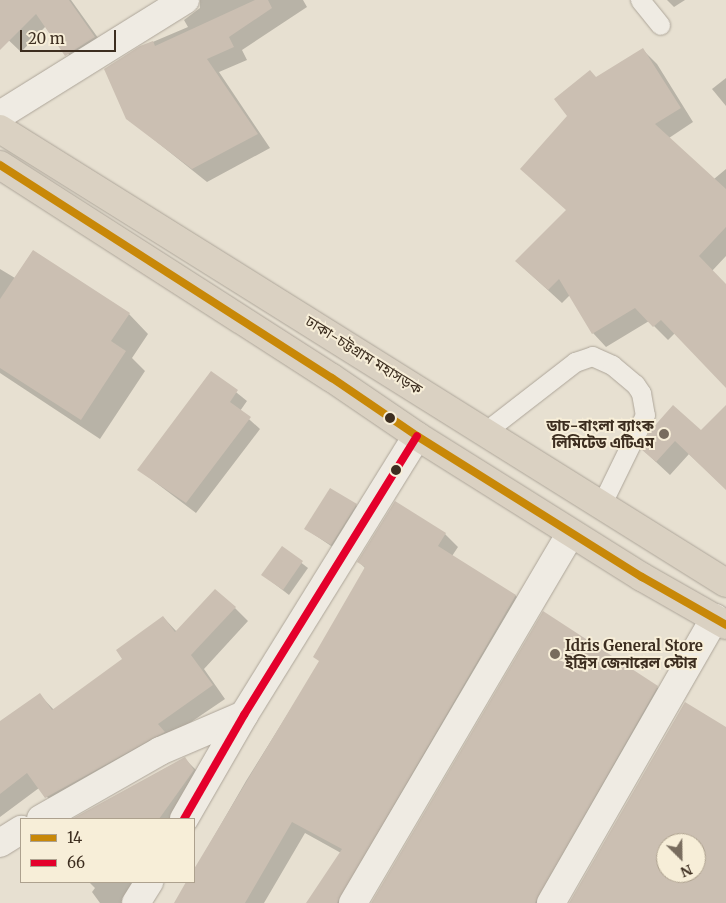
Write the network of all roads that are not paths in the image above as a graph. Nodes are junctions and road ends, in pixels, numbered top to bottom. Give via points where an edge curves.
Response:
1 (185, 0) edge
2 (640, 0) edge
3 (660, 25) dead end
4 (0, 115) edge
5 (0, 129) edge
6 (0, 165) edge
7 (486, 431) junction
8 (417, 436) junction
9 (602, 503) junction
10 (571, 533) junction
11 (726, 583) edge
12 (721, 622) edge
13 (244, 715) junction
14 (43, 818) edge
15 (185, 818) edge
16 (20, 831) edge
17 (0, 843) edge
18 (148, 883) edge
19 (136, 903) edge
20 (353, 903) edge
21 (551, 903) edge

1 - 4 street
2 - 3 lane
5 - 7 highway, ঢাকা-চট্টগ্রাম মহাসড়ক
6 - 8 highway
7 - 9 highway, ঢাকা-চট্টগ্রাম মহাসড়ক
7 - 9 lane via 575,362 592,356 612,365 638,388 645,415
8 - 10 highway
8 - 13 street
9 - 11 highway, ঢাকা-চট্টগ্রাম মহাসড়ক
10 - 12 highway
10 - 20 street
12 - 21 street
13 - 14 street via 160,751
13 - 15 street
16 - 17 street
18 - 19 street

